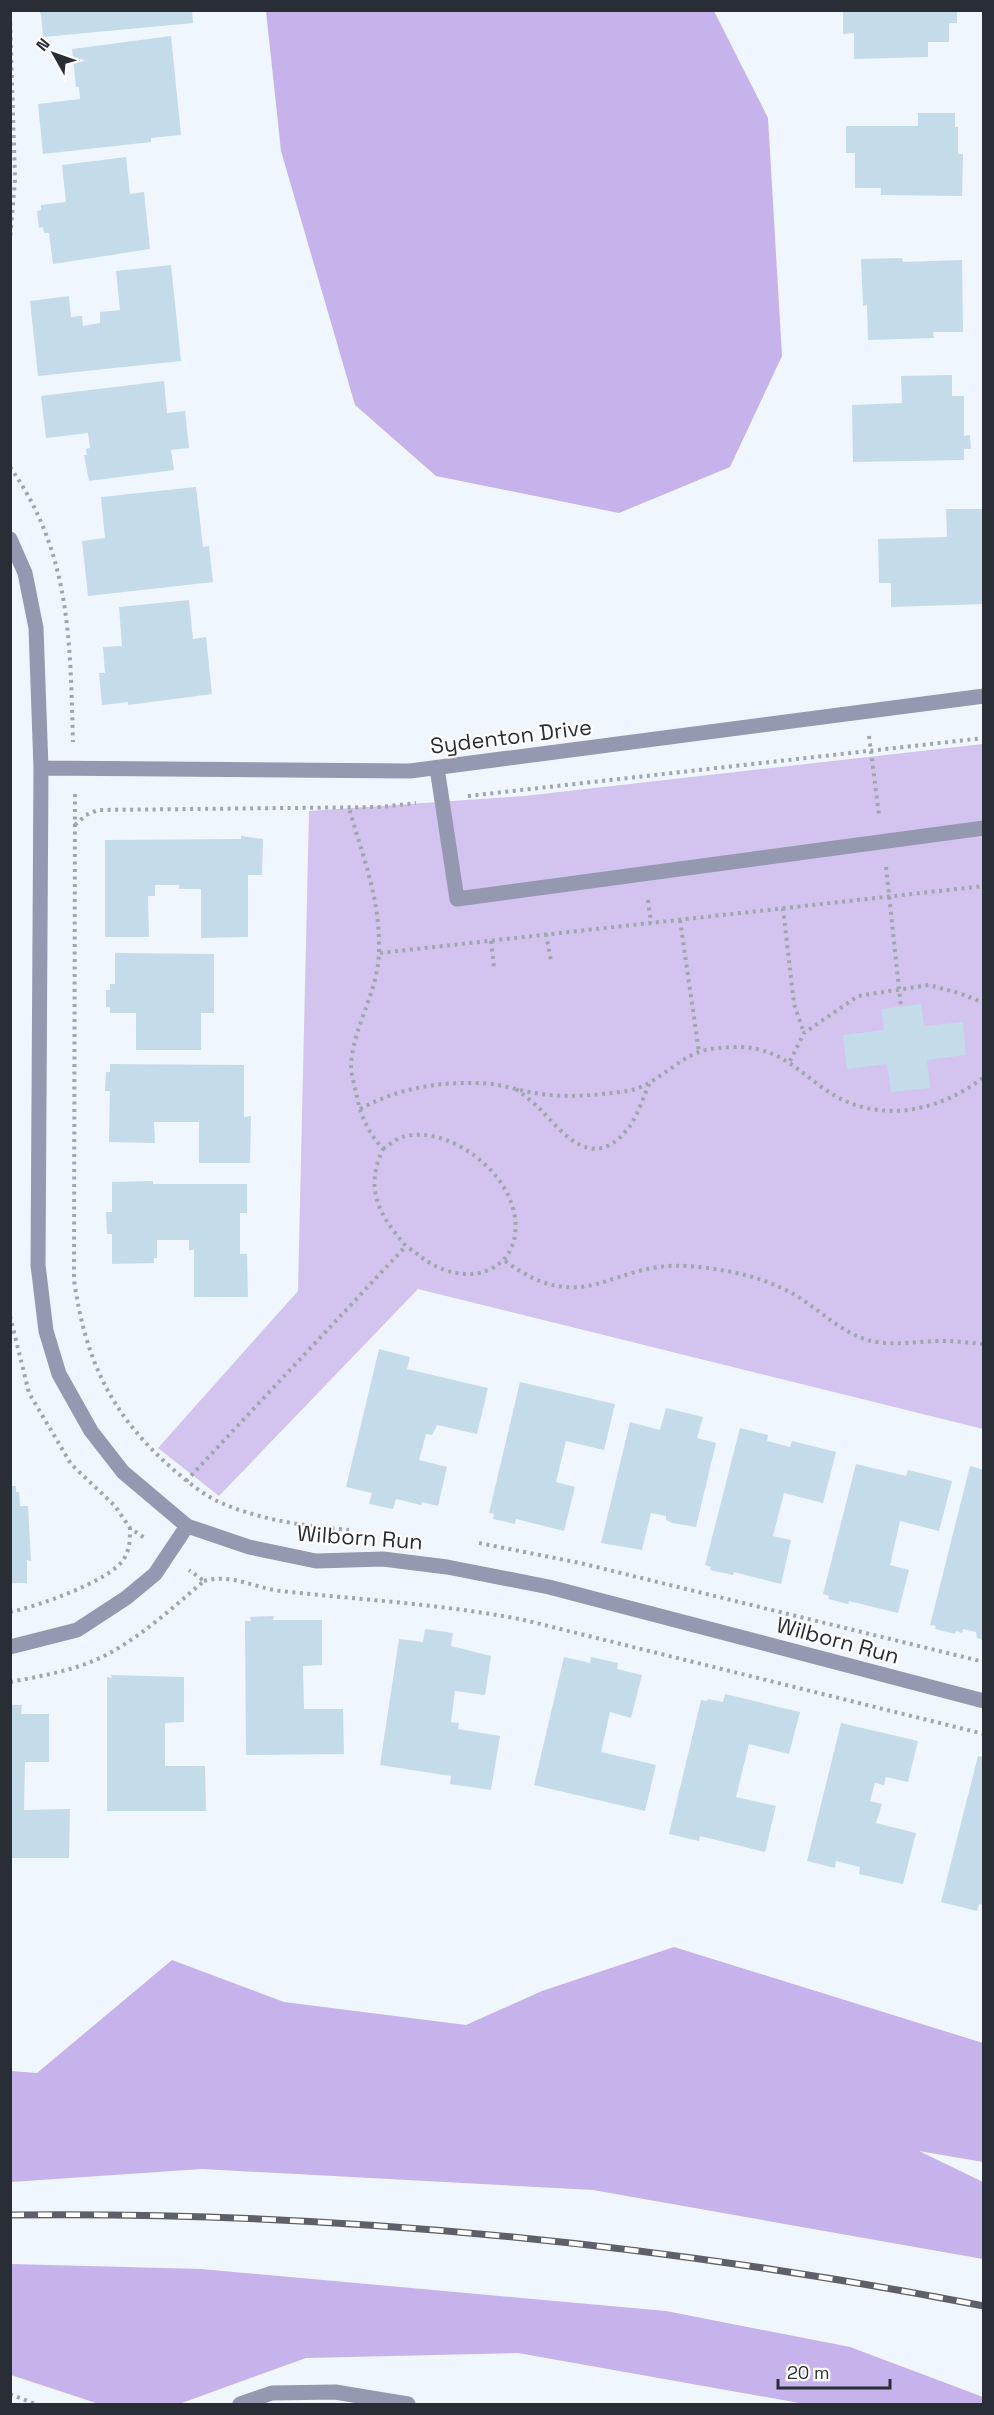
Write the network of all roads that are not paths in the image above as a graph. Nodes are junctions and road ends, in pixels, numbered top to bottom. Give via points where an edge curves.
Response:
1 (10, 538) edge
2 (984, 696) edge
3 (41, 768) junction
4 (437, 768) junction
5 (984, 828) edge
6 (187, 1526) junction
7 (10, 1647) edge
8 (984, 1701) edge
9 (240, 2404) edge
10 (408, 2404) edge

1 - 3 street, Wilborn Run via 25,573 36,628
2 - 4 street, Sydenton Drive
3 - 4 street, Sydenton Drive
3 - 6 street, Wilborn Run via 38,1264 46,1331 59,1374 91,1431 123,1472
4 - 5 street via 457,899
6 - 7 street via 155,1574 126,1598 77,1630
6 - 8 street, Wilborn Run via 249,1547 316,1561 383,1559 549,1587
9 - 10 street via 272,2392 335,2392

